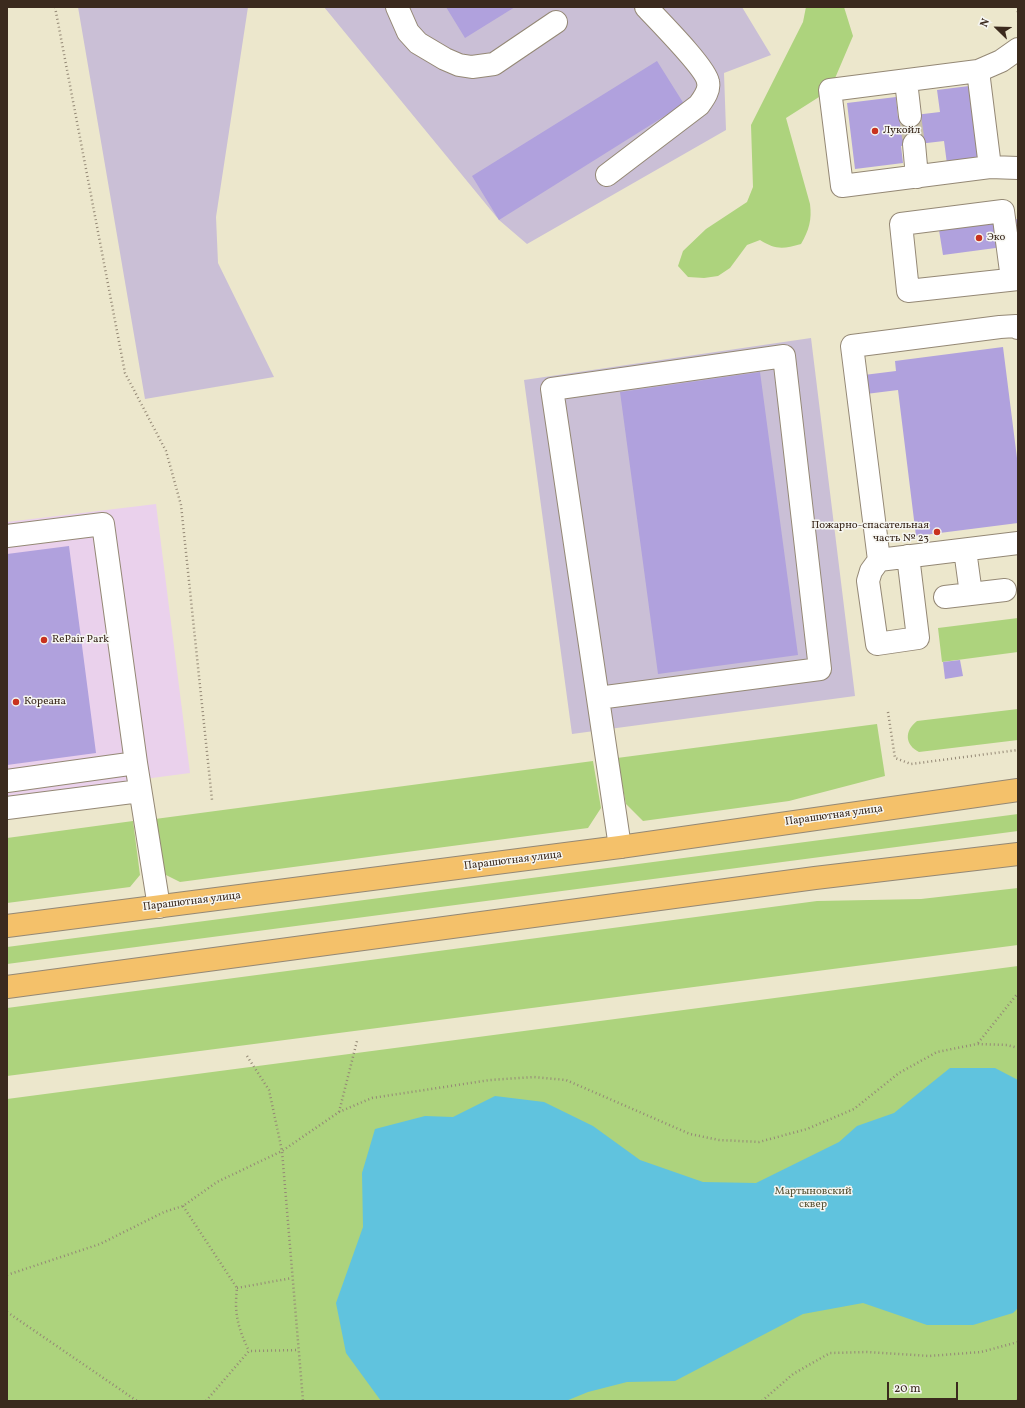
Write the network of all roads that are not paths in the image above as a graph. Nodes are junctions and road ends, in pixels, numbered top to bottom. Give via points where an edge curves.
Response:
1 (397, 7) edge
2 (646, 7) edge
3 (556, 22) dead end
4 (1018, 49) edge
5 (978, 72) junction
6 (906, 81) junction
7 (910, 116) tunnel mouth
8 (914, 144) tunnel mouth
9 (990, 167) junction
10 (1018, 168) edge
11 (606, 175) dead end
12 (917, 177) junction
13 (1015, 279) edge
14 (1018, 328) edge
15 (7, 536) edge
16 (1018, 543) edge
17 (965, 550) junction
18 (908, 556) junction
19 (879, 560) junction
20 (1005, 590) dead end
21 (971, 594) junction
22 (945, 597) dead end
23 (598, 698) junction
24 (136, 763) junction
25 (7, 781) edge
26 (1018, 790) edge
27 (140, 791) junction
28 (7, 808) edge
29 (620, 846) junction
30 (1018, 854) edge
31 (159, 907) junction
32 (7, 926) edge
33 (7, 987) edge

1 - 3 lane via 408,32 418,43 445,59 472,67 494,64
2 - 11 lane via 701,68 708,82 708,90 699,105
4 - 5 lane
5 - 6 lane
5 - 9 lane
6 - 7 lane
6 - 12 lane via 830,90 842,186
8 - 12 lane
9 - 10 lane
9 - 12 lane
13 - 13 lane via 1002,211 901,224 908,291
14 - 19 lane via 1000,327 852,346
15 - 24 lane via 103,524
16 - 17 lane
17 - 18 lane
17 - 21 lane
18 - 19 lane
18 - 19 lane via 918,638 877,644 868,581
20 - 21 lane
21 - 22 lane
23 - 23 lane via 552,389 784,356 820,669
23 - 29 lane
24 - 25 lane
24 - 27 lane
26 - 29 main road, Парашютная улица
27 - 28 lane
27 - 31 lane
29 - 31 main road, Парашютная улица
30 - 33 main road via 815,878
31 - 32 main road, Парашютная улица

